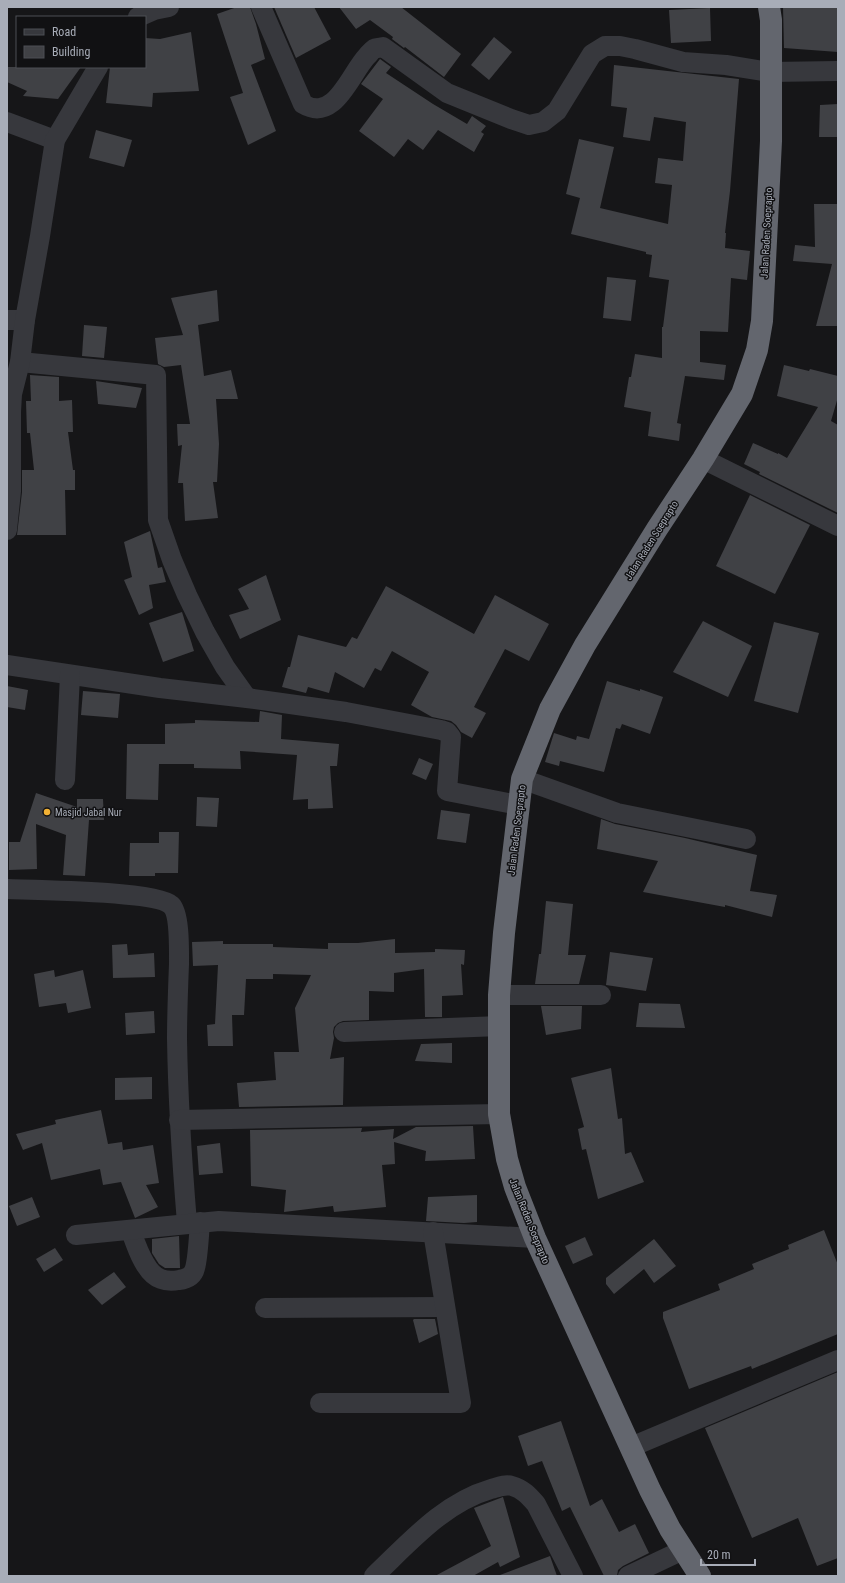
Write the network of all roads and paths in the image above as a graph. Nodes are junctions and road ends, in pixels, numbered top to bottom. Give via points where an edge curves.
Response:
1 (261, 7) edge
2 (769, 7) edge
3 (97, 68) edge
4 (838, 70) edge
5 (770, 72) junction
6 (7, 122) edge
7 (55, 140) junction
8 (16, 320) edge
9 (20, 362) junction
10 (9, 412) edge
11 (703, 459) junction
12 (7, 521) edge
13 (838, 526) edge
14 (7, 665) edge
15 (70, 675) junction
16 (247, 698) junction
17 (522, 779) junction
18 (65, 780) dead end
19 (518, 805) junction
20 (746, 839) dead end
21 (7, 889) edge
22 (499, 995) junction
23 (601, 995) dead end
24 (500, 1026) junction
25 (344, 1032) dead end
26 (499, 1114) junction
27 (179, 1120) junction
28 (193, 1223) junction
29 (131, 1231) junction
30 (432, 1232) junction
31 (76, 1235) dead end
32 (535, 1238) junction
33 (445, 1307) junction
34 (265, 1308) dead end
35 (838, 1360) edge
36 (320, 1403) dead end
37 (631, 1447) junction
38 (683, 1550) junction
39 (374, 1576) edge
40 (573, 1576) edge
41 (628, 1576) edge
42 (700, 1576) edge

1 - 5 street via 303,104 310,108 333,103 364,59 373,49 383,47 447,93 529,125 543,122 557,111 592,54 605,46 635,49 683,62
2 - 5 highway, Jalan Raden Soeprapto
3 - 7 street
4 - 5 street
5 - 11 highway, Jalan Raden Soeprapto via 770,156 762,321 742,394
6 - 7 street
7 - 8 street via 40,236
8 - 9 street
9 - 10 street
9 - 16 street via 156,374 158,520 172,560 202,626 225,667
10 - 12 street via 10,491
11 - 13 street
11 - 17 highway, Jalan Raden Soeprapto via 585,645 550,709
14 - 15 street
15 - 16 street
15 - 18 street
16 - 19 street via 346,712 448,732 451,737 446,791
17 - 19 highway, Jalan Raden Soeprapto
17 - 20 street via 617,813
19 - 22 highway, Jalan Raden Soeprapto
21 - 27 street via 132,895 155,898 173,906 179,953
22 - 23 street
22 - 24 highway, Jalan Raden Soeprapto
24 - 25 street
24 - 26 highway, Jalan Raden Soeprapto
26 - 27 street
26 - 32 highway, Jalan Raden Soeprapto via 515,1187
27 - 28 street
28 - 29 street
28 - 29 street via 196,1267 192,1275 182,1280 166,1280 152,1274
28 - 30 street via 227,1221
29 - 31 street
30 - 32 street
30 - 33 street
32 - 37 highway, Jalan Raden Soeprapto
33 - 34 street
33 - 36 street via 461,1403
35 - 37 street
37 - 38 highway, Jalan Raden Soeprapto via 657,1503
38 - 41 street
38 - 42 highway, Jalan Raden Soeprapto
39 - 40 street via 434,1520 451,1508 469,1497 505,1485 520,1488 536,1504

